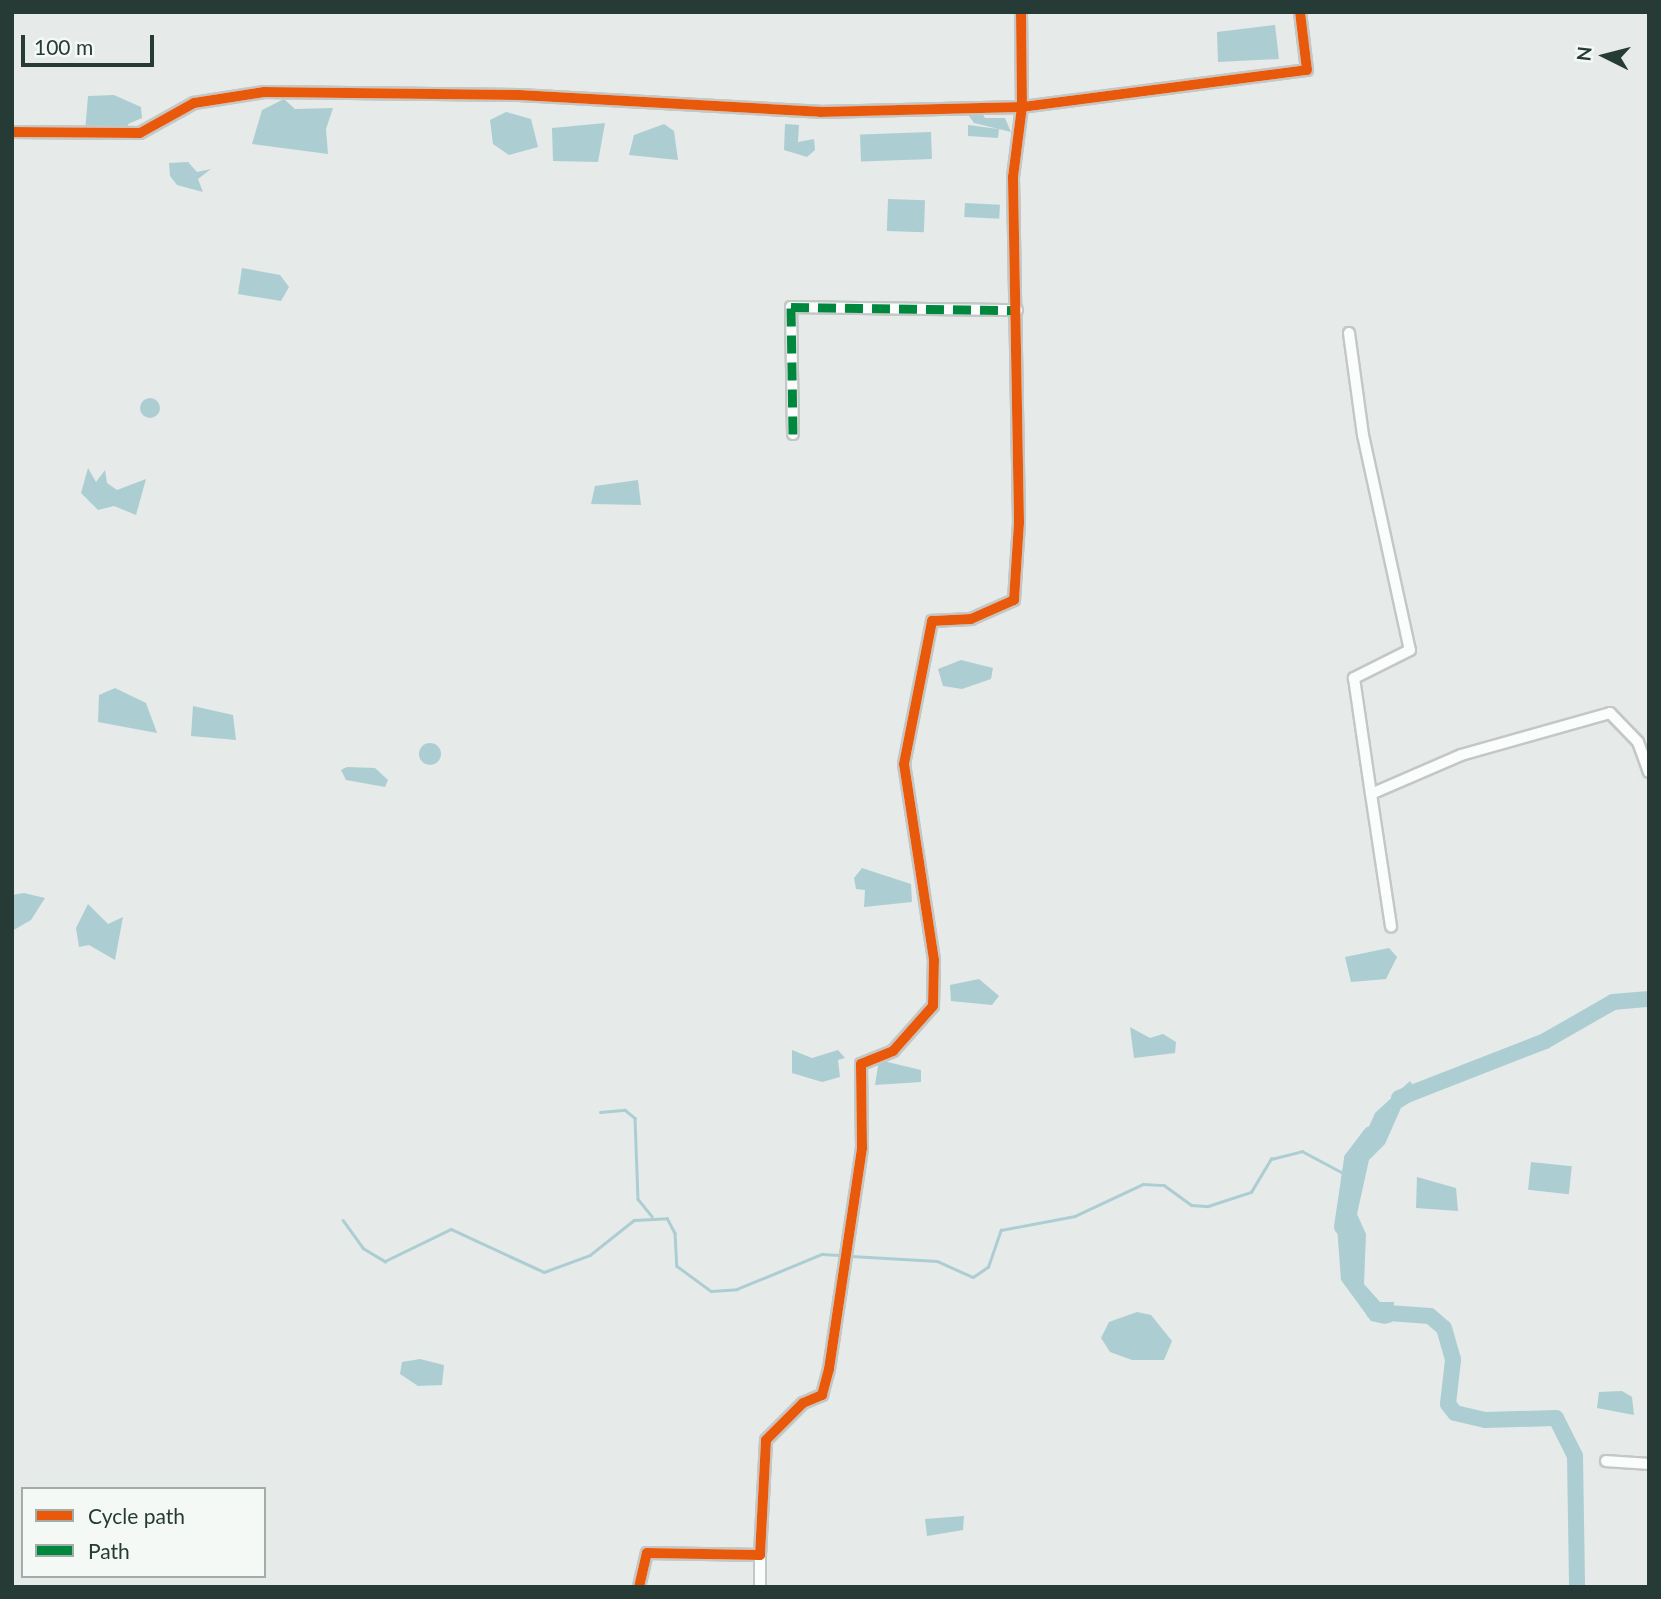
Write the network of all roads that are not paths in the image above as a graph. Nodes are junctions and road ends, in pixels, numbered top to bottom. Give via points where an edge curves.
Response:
1 (1021, 12) edge
2 (1300, 12) edge
3 (1022, 107) junction
4 (12, 132) edge
5 (1017, 310) junction
6 (1349, 333) dead end
7 (793, 434) dead end
8 (1649, 772) edge
9 (1371, 794) junction
10 (1391, 926) dead end
11 (1606, 1461) dead end
12 (1649, 1464) edge
13 (760, 1555) junction
14 (639, 1587) edge
15 (760, 1587) edge

1 - 3 street
2 - 3 street via 1307,70
3 - 4 street via 820,113 519,95 264,92 194,103 140,133
3 - 5 street via 1013,177
5 - 7 street via 790,307
5 - 13 street via 1014,600 971,619 932,621 904,764 934,960 933,1006 892,1051 861,1064 862,1147 829,1369 822,1395 803,1403 766,1440
6 - 9 street via 1363,435 1410,650 1354,678
8 - 9 street via 1638,742 1610,713 1461,755
9 - 10 street
11 - 12 street
13 - 14 street via 648,1553
13 - 15 street

